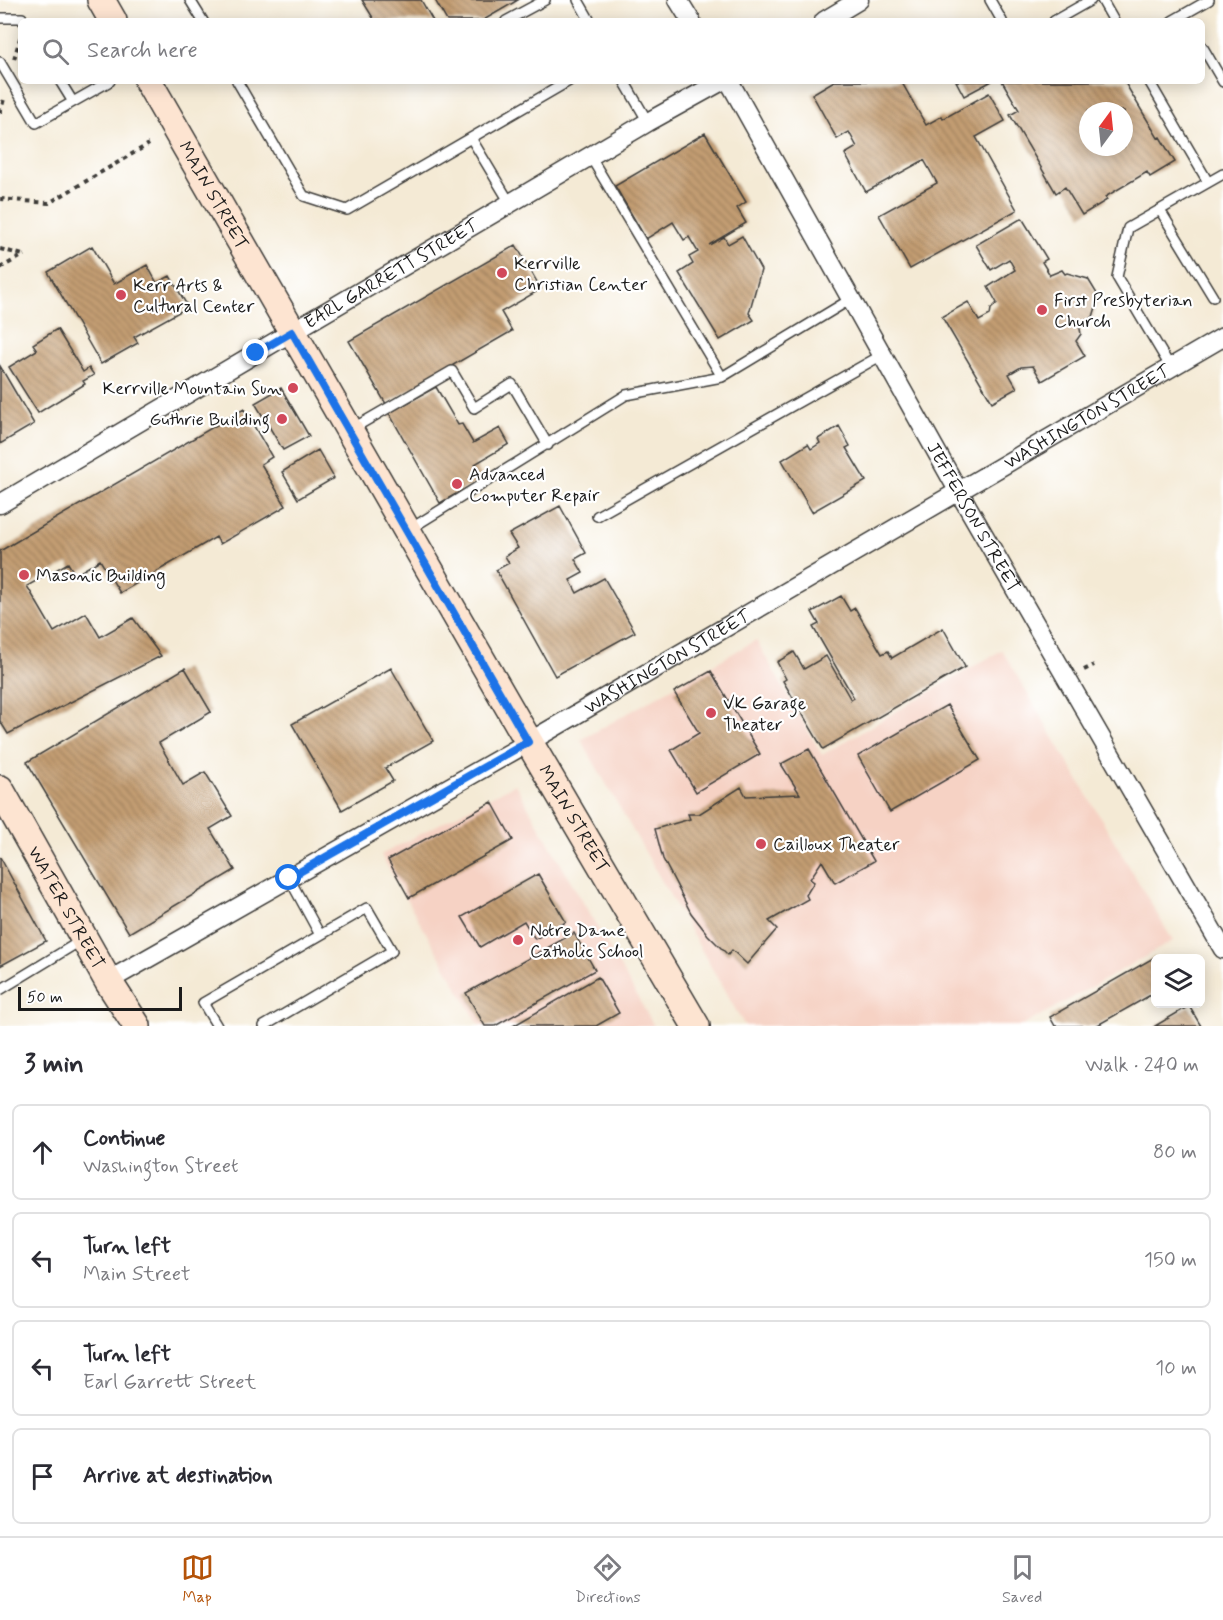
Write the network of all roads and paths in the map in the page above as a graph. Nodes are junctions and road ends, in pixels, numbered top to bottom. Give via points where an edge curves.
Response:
1 (101, 0) edge
2 (190, 0) edge
3 (545, 0) edge
4 (578, 0) edge
5 (678, 0) edge
6 (859, 0) edge
7 (990, 0) edge
8 (1091, 0) edge
9 (1102, 0) edge
10 (1209, 0) edge
11 (0, 18) edge
12 (18, 18) edge
13 (111, 18) edge
14 (200, 18) edge
15 (512, 18) edge
16 (588, 18) edge
17 (689, 18) edge
18 (829, 18) edge
19 (1000, 18) edge
20 (1059, 18) edge
21 (1112, 18) edge
22 (1185, 18) edge
23 (18, 47) edge
24 (1205, 51) edge
25 (0, 62) edge
26 (13, 66) dead end
27 (1223, 82) edge
28 (62, 84) edge
29 (105, 84) edge
30 (150, 84) edge
31 (239, 84) edge
32 (564, 84) edge
33 (626, 84) edge
34 (718, 84) edge
35 (731, 84) edge
36 (1151, 84) edge
37 (6, 92) dead end
38 (73, 102) junction
39 (0, 113) edge
40 (648, 122) junction
41 (471, 138) junction
42 (149, 144) dead end
43 (590, 156) junction
44 (1223, 174) edge
45 (1208, 182) junction
46 (0, 199) edge
47 (510, 204) junction
48 (1160, 210) junction
49 (0, 249) edge
50 (0, 268) edge
51 (1213, 297) dead end
52 (851, 299) junction
53 (292, 332) junction
54 (1223, 338) edge
55 (882, 355) junction
56 (1171, 368) junction
57 (722, 377) junction
58 (349, 431) junction
59 (548, 445) junction
60 (959, 492) junction
61 (0, 504) edge
62 (597, 516) dead end
63 (408, 530) junction
64 (528, 742) junction
65 (0, 789) edge
66 (289, 878) junction
67 (320, 935) junction
68 (85, 939) junction
69 (1223, 948) edge
70 (108, 981) junction
71 (0, 990) edge
72 (137, 1026) edge
73 (217, 1026) edge
74 (264, 1026) edge
75 (696, 1026) edge

1 - 13 main road
2 - 14 lane
3 - 15 lane
4 - 16 lane
5 - 17 street
6 - 18 street
7 - 19 lane
8 - 20 lane
9 - 21 lane
10 - 22 lane
11 - 12 lane
23 - 26 path
24 - 27 lane
25 - 38 lane via 36,123
28 - 38 lane
29 - 38 lane
30 - 53 main road, MAIN STREET
31 - 41 lane via 304,196 347,210
32 - 41 lane
33 - 40 lane
34 - 40 street, EARL GARRETT STREET
35 - 52 street, JEFFERSON STREET
36 - 45 lane
37 - 39 path
40 - 43 street, EARL GARRETT STREET
41 - 47 lane
42 - 46 path via 50,203
43 - 47 street, EARL GARRETT STREET
43 - 57 lane
44 - 45 lane
45 - 48 lane
47 - 53 street, EARL GARRETT STREET
48 - 51 lane
48 - 56 lane via 1128,228 1117,277
49 - 50 path via 24,255
52 - 55 street, JEFFERSON STREET
52 - 57 lane
53 - 58 main road, MAIN STREET
53 - 61 street, EARL GARRETT STREET
54 - 56 street, WASHINGTON STREET
55 - 60 street, JEFFERSON STREET
55 - 62 lane
56 - 60 street, WASHINGTON STREET
57 - 59 lane via 626,395
58 - 59 lane via 452,370 474,408 512,384
58 - 63 main road, MAIN STREET
59 - 63 lane
60 - 64 street, WASHINGTON STREET
60 - 69 street, JEFFERSON STREET
63 - 64 main road, MAIN STREET
64 - 66 street, WASHINGTON STREET
64 - 75 main road, MAIN STREET
65 - 68 main road, WATER STREET
66 - 67 lane
66 - 70 street, WASHINGTON STREET
67 - 73 lane via 203,1003
67 - 74 lane via 367,908 392,951
68 - 70 main road, WATER STREET
68 - 71 lane
70 - 72 main road, WATER STREET

